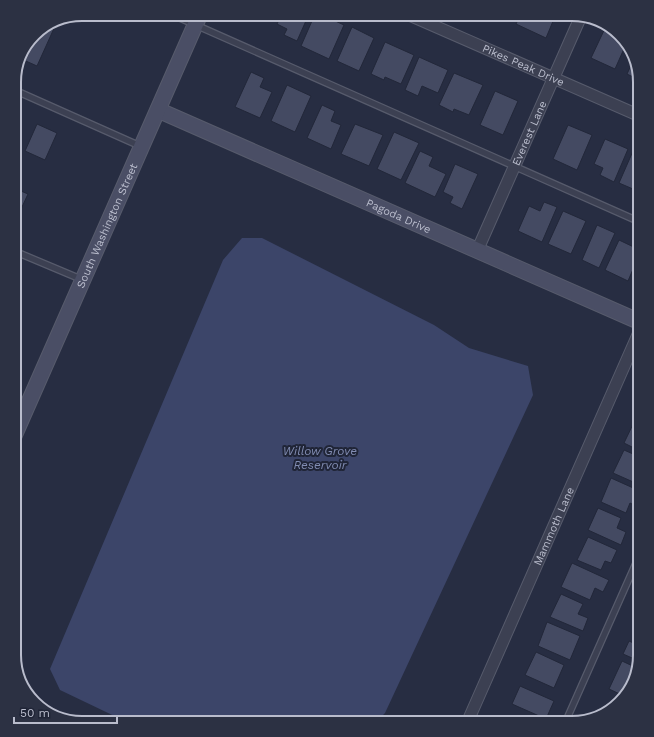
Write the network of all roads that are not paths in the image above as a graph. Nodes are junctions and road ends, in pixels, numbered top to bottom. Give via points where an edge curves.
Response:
1 (197, 21) edge
2 (202, 21) edge
3 (423, 21) edge
4 (579, 21) edge
5 (553, 79) junction
6 (21, 93) edge
7 (158, 110) junction
8 (633, 113) edge
9 (142, 147) junction
10 (514, 168) junction
11 (633, 219) edge
12 (477, 251) junction
13 (21, 254) edge
14 (83, 280) junction
15 (633, 319) edge
16 (633, 346) edge
17 (21, 420) edge
18 (633, 570) edge
19 (470, 716) edge
20 (568, 716) edge

1 - 7 street, South Washington Street
2 - 10 lane
3 - 5 street, Pikes Peak Drive
4 - 5 street, Everest Lane
5 - 8 street, Pikes Peak Drive
5 - 10 street, Everest Lane
6 - 9 lane
7 - 9 street, South Washington Street
7 - 12 street, Pagoda Drive
9 - 14 street, South Washington Street
10 - 11 lane
10 - 12 street, Everest Lane
12 - 15 street, Pagoda Drive
13 - 14 lane
14 - 17 street, South Washington Street
16 - 19 street, Mammoth Lane
18 - 20 lane

